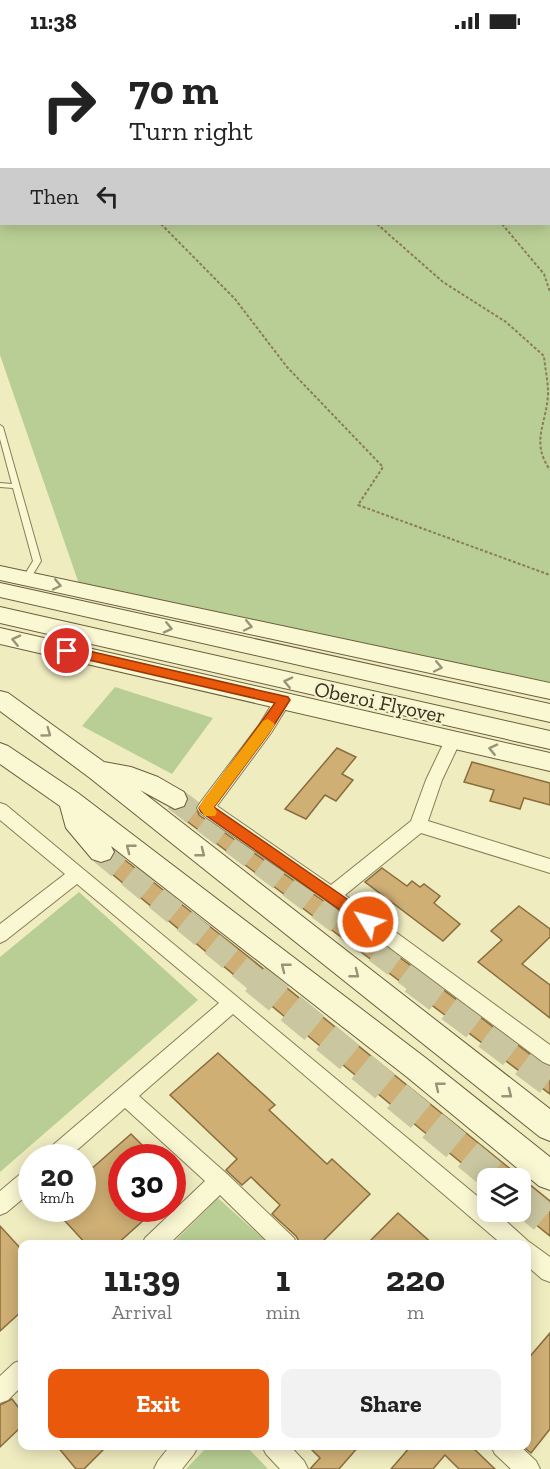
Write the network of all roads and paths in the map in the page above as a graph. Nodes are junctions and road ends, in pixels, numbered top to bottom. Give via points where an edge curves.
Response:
1 (162, 225) edge
2 (378, 225) edge
3 (503, 225) edge
4 (550, 292) edge
5 (550, 352) edge
6 (544, 356) junction
7 (0, 427) edge
8 (550, 470) edge
9 (0, 485) edge
10 (16, 486) junction
11 (0, 573) edge
12 (550, 575) edge
13 (26, 579) junction
14 (0, 582) edge
15 (0, 590) edge
16 (0, 615) edge
17 (0, 636) edge
18 (550, 691) edge
19 (0, 699) edge
20 (283, 700) junction
21 (550, 713) edge
22 (453, 740) junction
23 (550, 740) edge
24 (0, 752) edge
25 (550, 762) edge
26 (99, 771) junction
27 (175, 799) tunnel mouth
28 (69, 800) junction
29 (0, 810) edge
30 (418, 825) junction
31 (101, 852) tunnel mouth
32 (550, 866) edge
33 (77, 874) junction
34 (332, 895) junction
35 (0, 935) edge
36 (231, 1004) junction
37 (550, 1056) edge
38 (124, 1095) junction
39 (550, 1127) edge
40 (69, 1144) edge
41 (550, 1176) edge
42 (220, 1181) junction
43 (18, 1189) edge
44 (0, 1205) edge
45 (158, 1240) edge
46 (281, 1240) edge
47 (513, 1240) edge
48 (531, 1255) edge
49 (550, 1271) edge
50 (18, 1375) edge
51 (0, 1392) edge
52 (183, 1450) edge
53 (278, 1450) edge
54 (507, 1450) edge
55 (166, 1469) edge
56 (296, 1469) edge
57 (528, 1469) edge

1 - 12 path via 235,299 287,367 383,467 358,505
2 - 6 path via 443,282 506,322
3 - 4 path via 543,274
5 - 6 path
6 - 8 path via 548,396 538,443 541,460
7 - 10 lane
9 - 10 lane
10 - 13 lane via 36,561
11 - 13 main road
13 - 14 main road
13 -> 18 main road
15 -> 21 main road, Oberoi Flyover
23 -> 16 main road, Oberoi Flyover
20 -> 17 main road
19 -> 26 main road
20 - 22 main road
20 - 34 street via 206,808
25 -> 22 main road
22 - 30 street
24 - 28 main road
26 - 27 main road via 127,774 157,786
26 -> 39 main road
28 - 31 main road via 75,821
41 -> 28 main road via 408,1061
29 - 33 street
30 - 32 street
30 - 34 street
33 - 35 street
33 - 36 street
34 - 37 street
36 - 38 street
36 - 47 street
38 - 40 street
38 - 42 street
42 - 45 street
42 - 46 street
43 - 44 street
48 - 49 street
50 - 51 street
52 - 55 street
53 - 56 street
54 - 57 street

